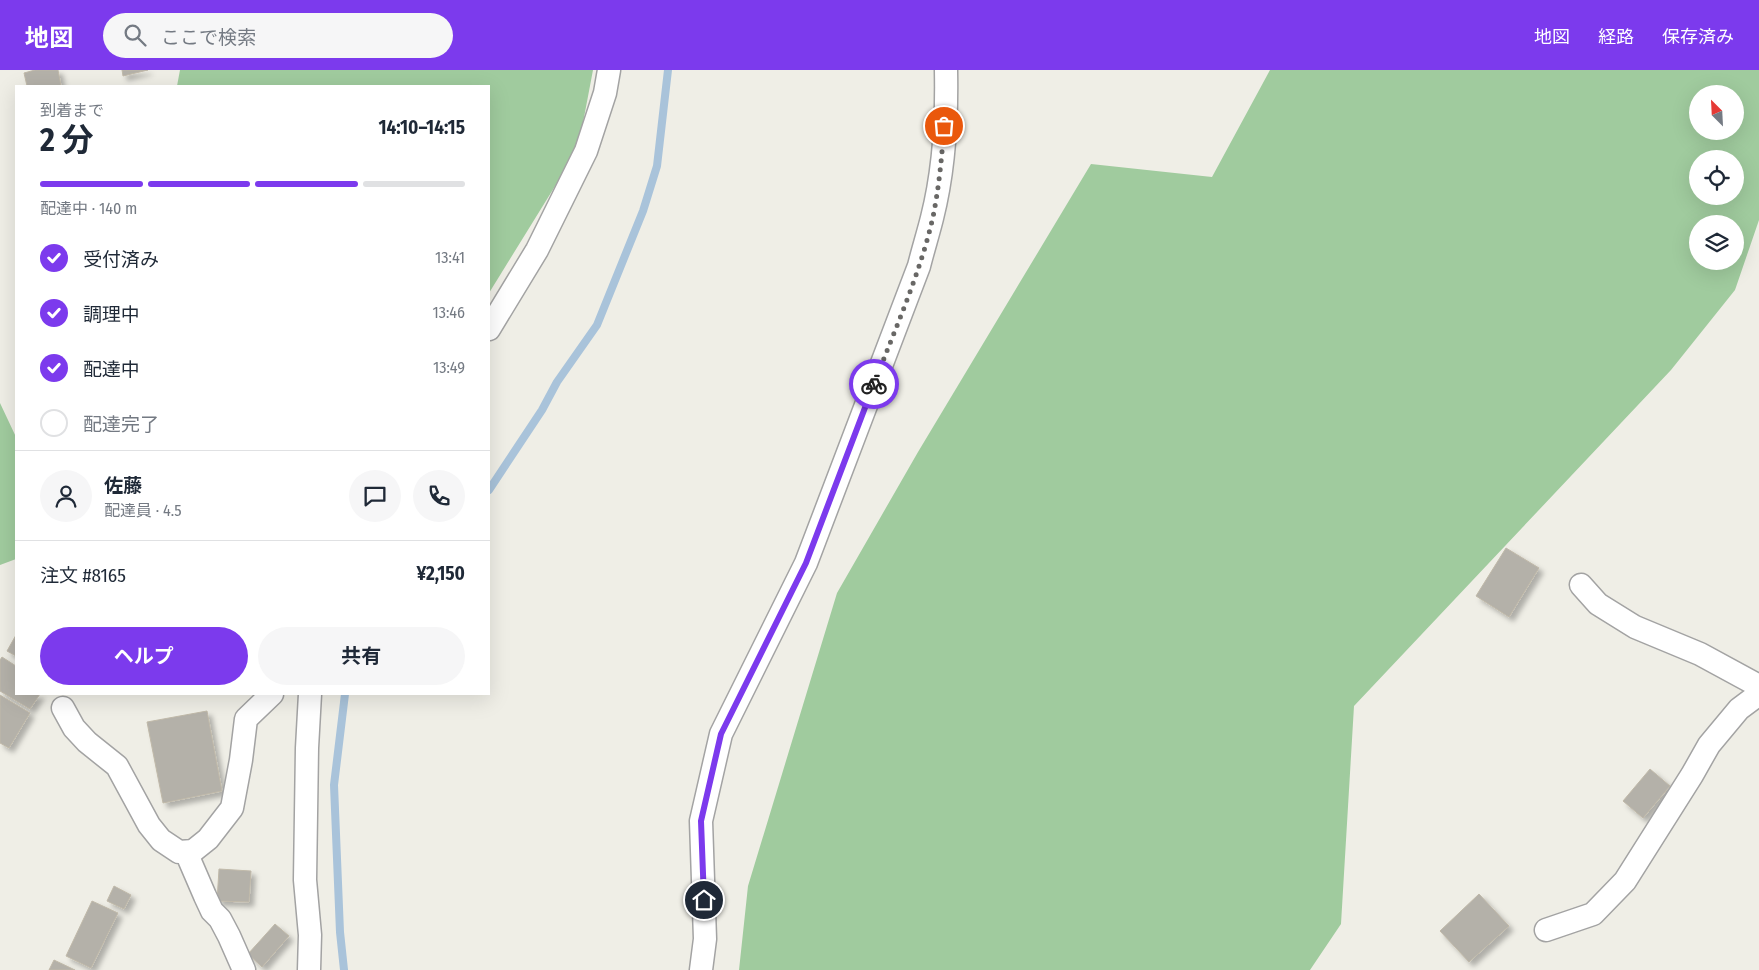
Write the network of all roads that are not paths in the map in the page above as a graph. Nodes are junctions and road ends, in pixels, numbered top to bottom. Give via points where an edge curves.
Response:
1 (609, 70) edge
2 (946, 70) edge
3 (490, 327) edge
4 (1580, 585) dead end
5 (1759, 686) edge
6 (1759, 694) edge
7 (271, 695) edge
8 (310, 695) edge
9 (63, 708) dead end
10 (186, 852) junction
11 (1546, 930) dead end
12 (244, 970) edge
13 (309, 970) edge
14 (701, 970) edge

1 - 3 street via 586,151 537,250
2 - 14 street via 942,162 933,217 918,266 806,563 721,734 701,821 705,939
4 - 5 street via 1598,604 1635,627 1700,654
6 - 11 street via 1739,710 1709,745 1625,881 1592,914
7 - 10 street via 246,719 232,808 208,840
8 - 13 street via 305,880 310,935
9 - 10 street via 74,728 87,742 117,766 148,825 161,840 179,852
10 - 12 street via 212,911 229,936

